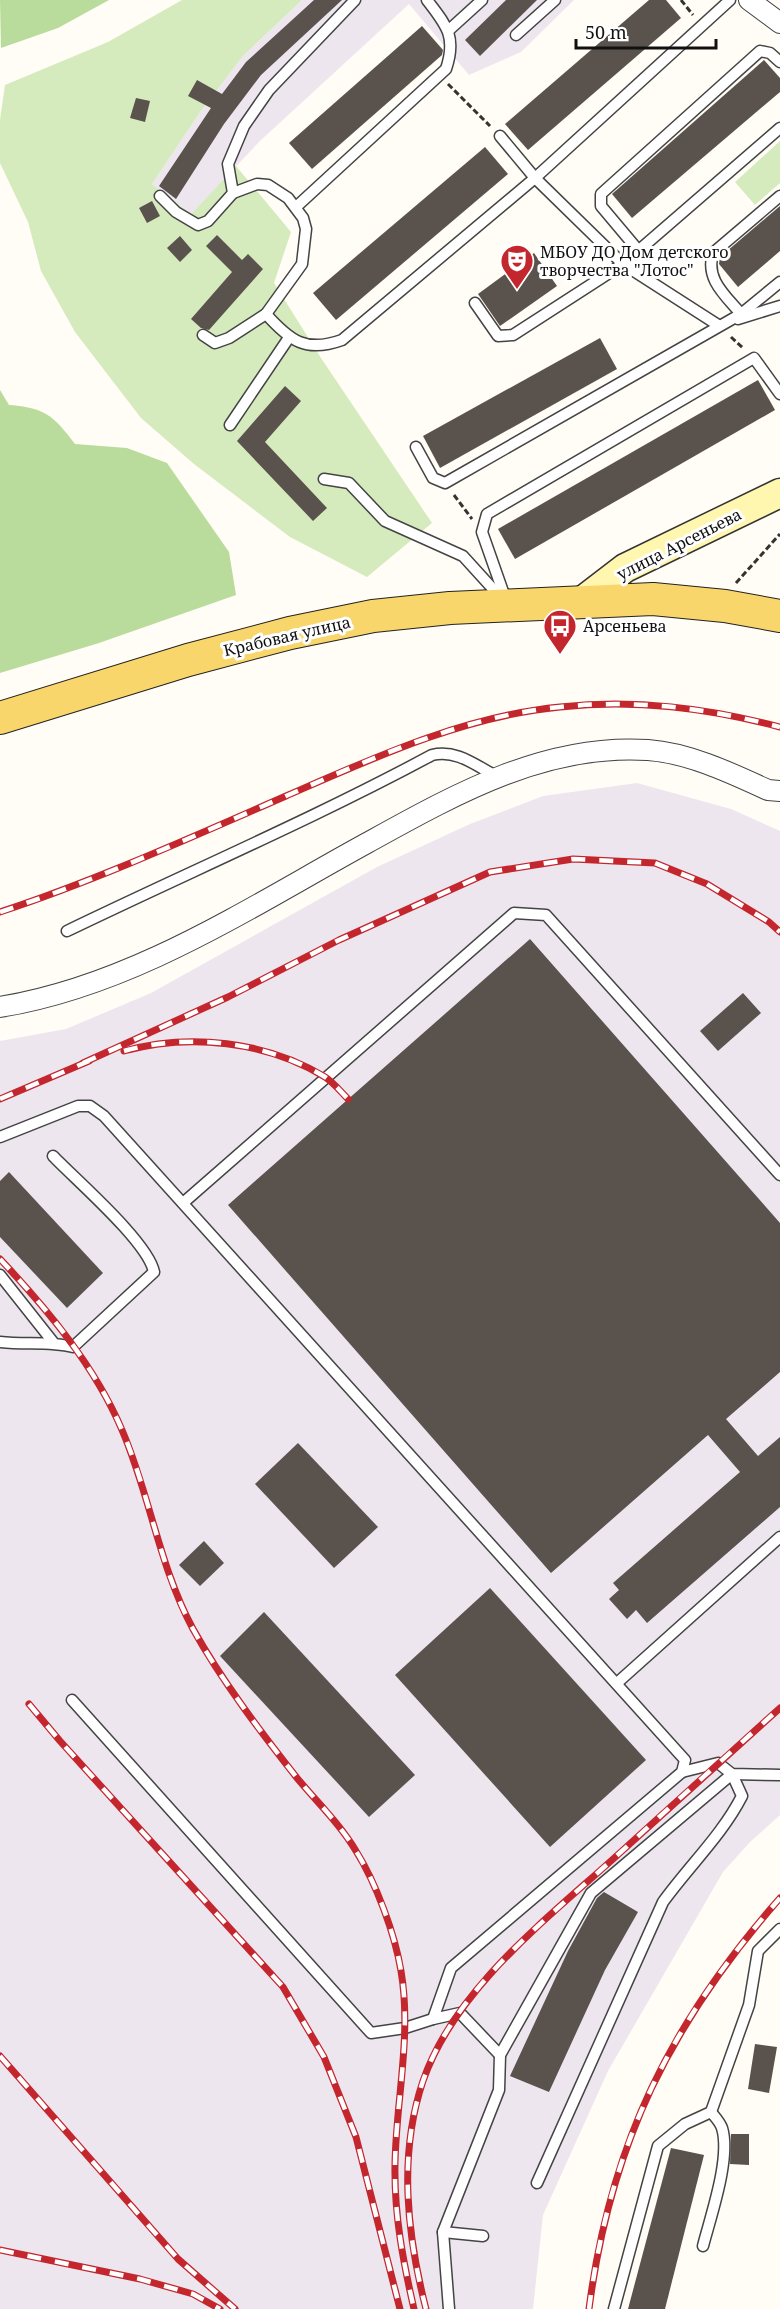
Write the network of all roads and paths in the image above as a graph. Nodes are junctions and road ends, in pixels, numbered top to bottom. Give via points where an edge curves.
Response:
1 (355, 0) edge
2 (427, 0) edge
3 (482, 0) edge
4 (555, 0) edge
5 (681, 0) edge
6 (730, 0) edge
7 (749, 0) edge
8 (686, 6) dead end
9 (780, 23) edge
10 (449, 30) junction
11 (516, 34) dead end
12 (780, 62) edge
13 (441, 77) junction
14 (780, 128) edge
15 (500, 136) joint
16 (535, 178) junction
17 (233, 193) junction
18 (160, 196) dead end
19 (780, 196) edge
20 (296, 207) junction
21 (638, 250) junction
22 (623, 264) junction
23 (780, 282) edge
24 (475, 303) dead end
25 (780, 306) edge
26 (267, 314) junction
27 (741, 314) junction
28 (718, 325) junction
29 (202, 335) dead end
30 (288, 339) junction
31 (754, 358) junction
32 (780, 394) edge
33 (230, 425) dead end
34 (416, 447) dead end
35 (324, 479) dead end
36 (445, 483) junction
37 (780, 493) edge
38 (482, 532) junction
39 (780, 534) edge
40 (582, 601) junction
41 (507, 605) junction
42 (725, 606) junction
43 (780, 616) edge
44 (0, 718) edge
45 (496, 776) junction
46 (780, 791) edge
47 (67, 931) dead end
48 (0, 1007) edge
49 (0, 1137) edge
50 (52, 1156) dead end
51 (780, 1175) edge
52 (183, 1203) junction
53 (0, 1275) edge
54 (0, 1342) edge
55 (53, 1342) junction
56 (780, 1538) edge
57 (617, 1683) junction
58 (72, 1700) dead end
59 (682, 1772) junction
60 (732, 1774) junction
61 (780, 1775) edge
62 (780, 1929) edge
63 (433, 2019) junction
64 (500, 2055) junction
65 (711, 2112) junction
66 (537, 2183) dead end
67 (443, 2232) junction
68 (483, 2236) dead end
69 (703, 2246) dead end
70 (449, 2309) edge
71 (614, 2309) edge

1 - 17 lane via 269,90 244,126 228,164
2 - 10 lane
3 - 10 lane
4 - 11 lane
5 - 8 path
6 - 16 lane
7 - 9 street
10 - 13 lane via 449,59
12 - 21 lane via 770,53 760,51 601,194 601,206
13 - 15 path
13 - 20 lane
14 - 21 lane
15 - 16 lane
16 - 22 lane
16 - 30 lane via 342,340 327,345
17 - 18 lane via 208,221 198,225 176,212
17 - 20 lane via 257,184 268,185
19 - 27 lane via 713,253 711,275
20 - 26 lane via 306,229 302,264
21 - 22 lane
22 - 24 lane via 513,335 498,336
22 - 28 lane
23 - 27 lane
25 - 28 lane
26 - 29 lane via 214,343
26 - 30 lane
27 - 28 lane
28 - 31 path
28 - 36 lane
30 - 33 lane
31 - 32 lane
31 - 38 lane via 487,514
34 - 36 lane via 433,478
35 - 41 lane via 349,483 385,521 464,556
36 - 38 path
37 - 40 main road, улица Арсеньева via 625,568
38 - 41 lane
39 - 42 path via 741,574
40 - 41 main road, Крабовая улица
40 - 42 main road, Крабовая улица via 653,599
41 - 44 main road, Крабовая улица via 373,616 290,633
42 - 43 main road, Крабовая улица
45 - 46 street via 573,755 614,749 651,750 692,759 768,790
45 - 47 lane via 459,756 444,752 432,755 353,798
45 - 48 street via 437,804 195,938 82,988
49 - 52 lane via 61,1111 90,1106 104,1116
50 - 55 lane via 137,1242 152,1260 154,1272 74,1347
51 - 52 lane via 546,915 514,913
52 - 57 lane
53 - 55 lane
54 - 55 lane
56 - 57 lane
57 - 59 lane via 677,1748 685,1760
58 - 63 lane via 372,2033
59 - 60 lane via 718,1763
59 - 63 lane via 451,1968
60 - 61 lane
60 - 64 lane via 591,1893
60 - 66 lane via 742,1796 729,1822 663,1902
62 - 65 lane via 758,1951 750,2005
63 - 64 lane via 460,2013
64 - 67 lane via 499,2090
65 - 69 lane via 722,2127 723,2144 721,2172
65 - 71 lane via 685,2124 658,2146
67 - 68 lane
67 - 70 lane

